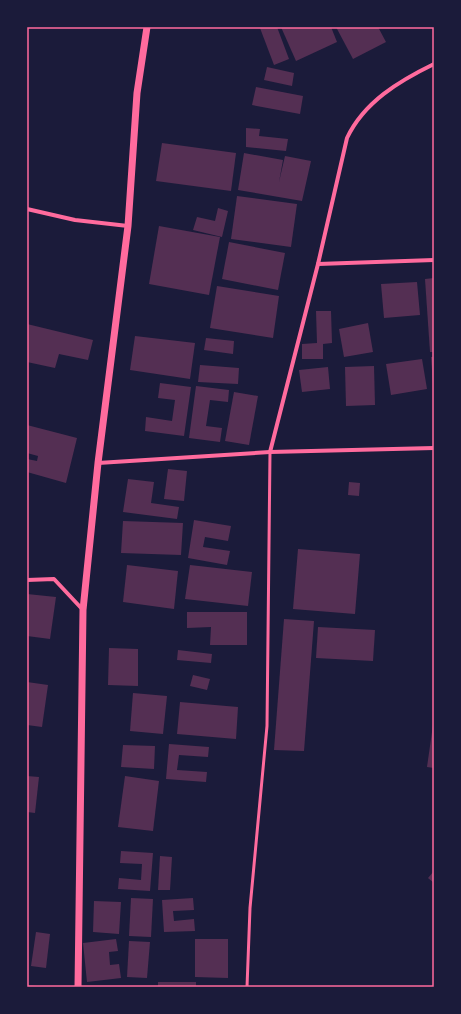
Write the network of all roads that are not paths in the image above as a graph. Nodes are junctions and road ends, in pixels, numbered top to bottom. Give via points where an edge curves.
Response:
1 (147, 27) edge
2 (434, 64) edge
3 (27, 209) edge
4 (128, 226) junction
5 (434, 260) edge
6 (318, 264) junction
7 (434, 448) edge
8 (270, 452) junction
9 (98, 463) junction
10 (27, 580) edge
11 (83, 610) junction
12 (78, 987) edge
13 (247, 987) edge

1 - 4 street via 137,93
2 - 6 street via 382,94 352,126 337,177
3 - 4 street via 75,220
4 - 9 street
5 - 6 street
6 - 8 street
7 - 8 street
8 - 9 street
8 - 13 lane via 267,726 250,908
9 - 11 street
10 - 11 street via 54,579
11 - 12 street

